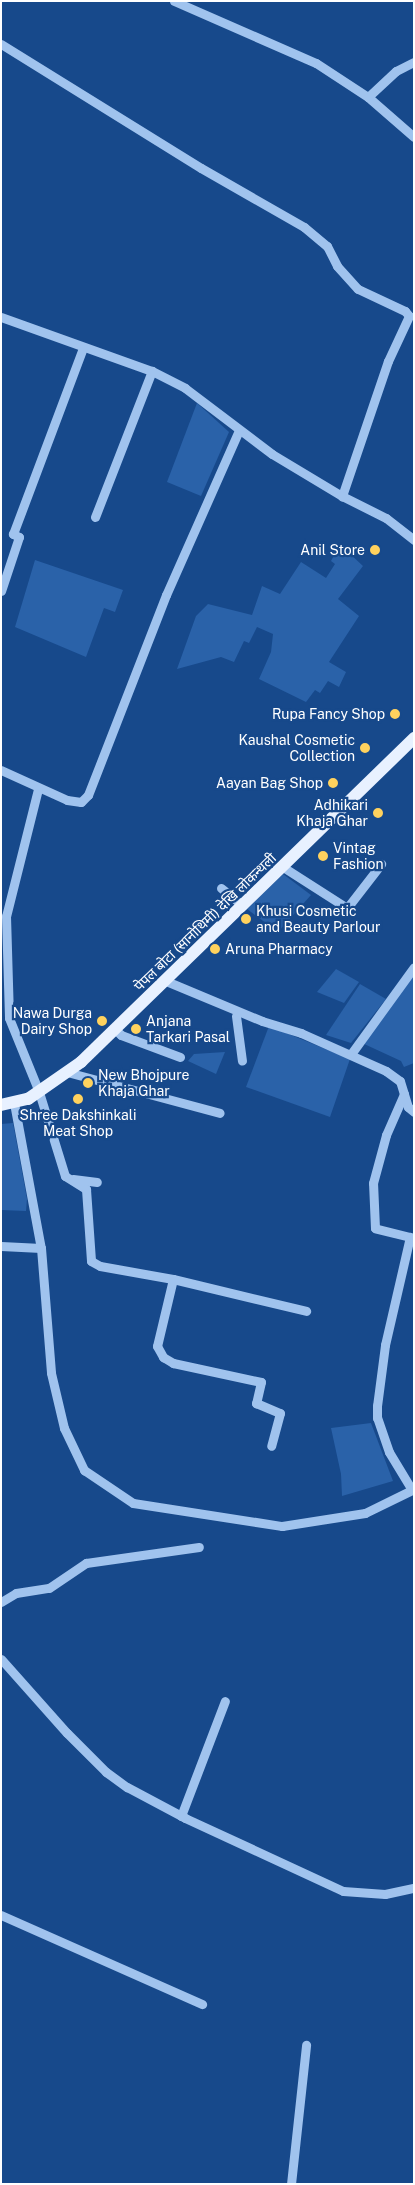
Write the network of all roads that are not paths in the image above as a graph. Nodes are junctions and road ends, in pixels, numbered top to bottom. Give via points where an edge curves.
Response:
1 (174, 1) edge
2 (1, 44) edge
3 (414, 62) edge
4 (368, 97) junction
5 (414, 137) edge
6 (411, 315) edge
7 (1, 318) edge
8 (83, 348) junction
9 (152, 372) junction
10 (240, 430) junction
11 (342, 496) junction
12 (94, 517) dead end
13 (414, 540) edge
14 (1, 591) edge
15 (414, 738) edge
16 (1, 770) edge
17 (38, 789) junction
18 (381, 864) dead end
19 (283, 867) junction
20 (221, 888) dead end
21 (243, 906) junction
22 (414, 967) edge
23 (166, 981) junction
24 (236, 1016) dead end
25 (116, 1030) junction
26 (351, 1054) junction
27 (180, 1057) dead end
28 (242, 1061) dead end
29 (67, 1072) junction
30 (39, 1092) junction
31 (404, 1094) junction
32 (8, 1104) edge
33 (414, 1112) edge
34 (220, 1113) dead end
35 (68, 1178) junction
36 (97, 1182) dead end
37 (1, 1246) edge
38 (40, 1248) junction
39 (173, 1279) junction
40 (306, 1311) dead end
41 (271, 1446) dead end
42 (413, 1490) edge
43 (199, 1548) dead end
44 (1, 1602) edge
45 (1, 1659) edge
46 (224, 1701) dead end
47 (181, 1816) junction
48 (414, 1888) edge
49 (1, 1915) edge
50 (202, 2004) dead end
51 (306, 2045) dead end
52 (292, 2184) edge

1 - 4 street via 316,63
2 - 6 street via 201,168 304,227 327,246 337,266 358,289
3 - 4 street via 389,76
4 - 5 street
6 - 11 street via 388,361
7 - 8 street
8 - 9 street
8 - 14 street via 13,534 19,537
9 - 10 street via 202,399
9 - 12 street
10 - 11 street via 272,454
10 - 17 street via 166,595 88,795 81,802
11 - 13 street via 386,518
15 - 19 main road, पेपल बोटा (सानोथिमी) देखि लोकन्थली
16 - 17 street
17 - 30 street via 6,916 9,1018
18 - 19 street via 347,908
19 - 21 main road, पेपल बोटा (सानोथिमी) देखि लोकन्थली
20 - 21 street
21 - 23 main road, पेपल बोटा (सानोथिमी) देखि लोकन्थली
22 - 26 street
23 - 25 main road, पेपल बोटा (सानोथिमी) देखि लोकन्थली
23 - 26 street
24 - 28 street
25 - 27 street via 121,1035
25 - 29 main road, पेपल बोटा (सानोथिमी) देखि लोकन्थली
26 - 31 street via 386,1071 400,1082
29 - 30 main road, पेपल बोटा (सानोथिमी) देखि लोकन्थली
29 - 34 street
30 - 32 main road, पेपल बोटा (सानोथिमी) देखि लोकन्थली
30 - 35 street
31 - 33 street via 408,1107
31 - 42 street via 386,1135 374,1183 374,1228 410,1237 385,1345 377,1406 379,1424 389,1452
32 - 38 street
35 - 36 street
35 - 39 street via 86,1189 91,1261 100,1266
37 - 38 street
38 - 42 street via 51,1373 64,1428 84,1470 120,1497 132,1503 282,1526 366,1513
39 - 40 street
39 - 41 street via 157,1346 163,1357 261,1382 256,1403 280,1413
43 - 44 street via 86,1563 48,1588 16,1594
45 - 47 street via 106,1772
46 - 47 street
47 - 48 street via 343,1891 385,1894
49 - 50 street
51 - 52 street

